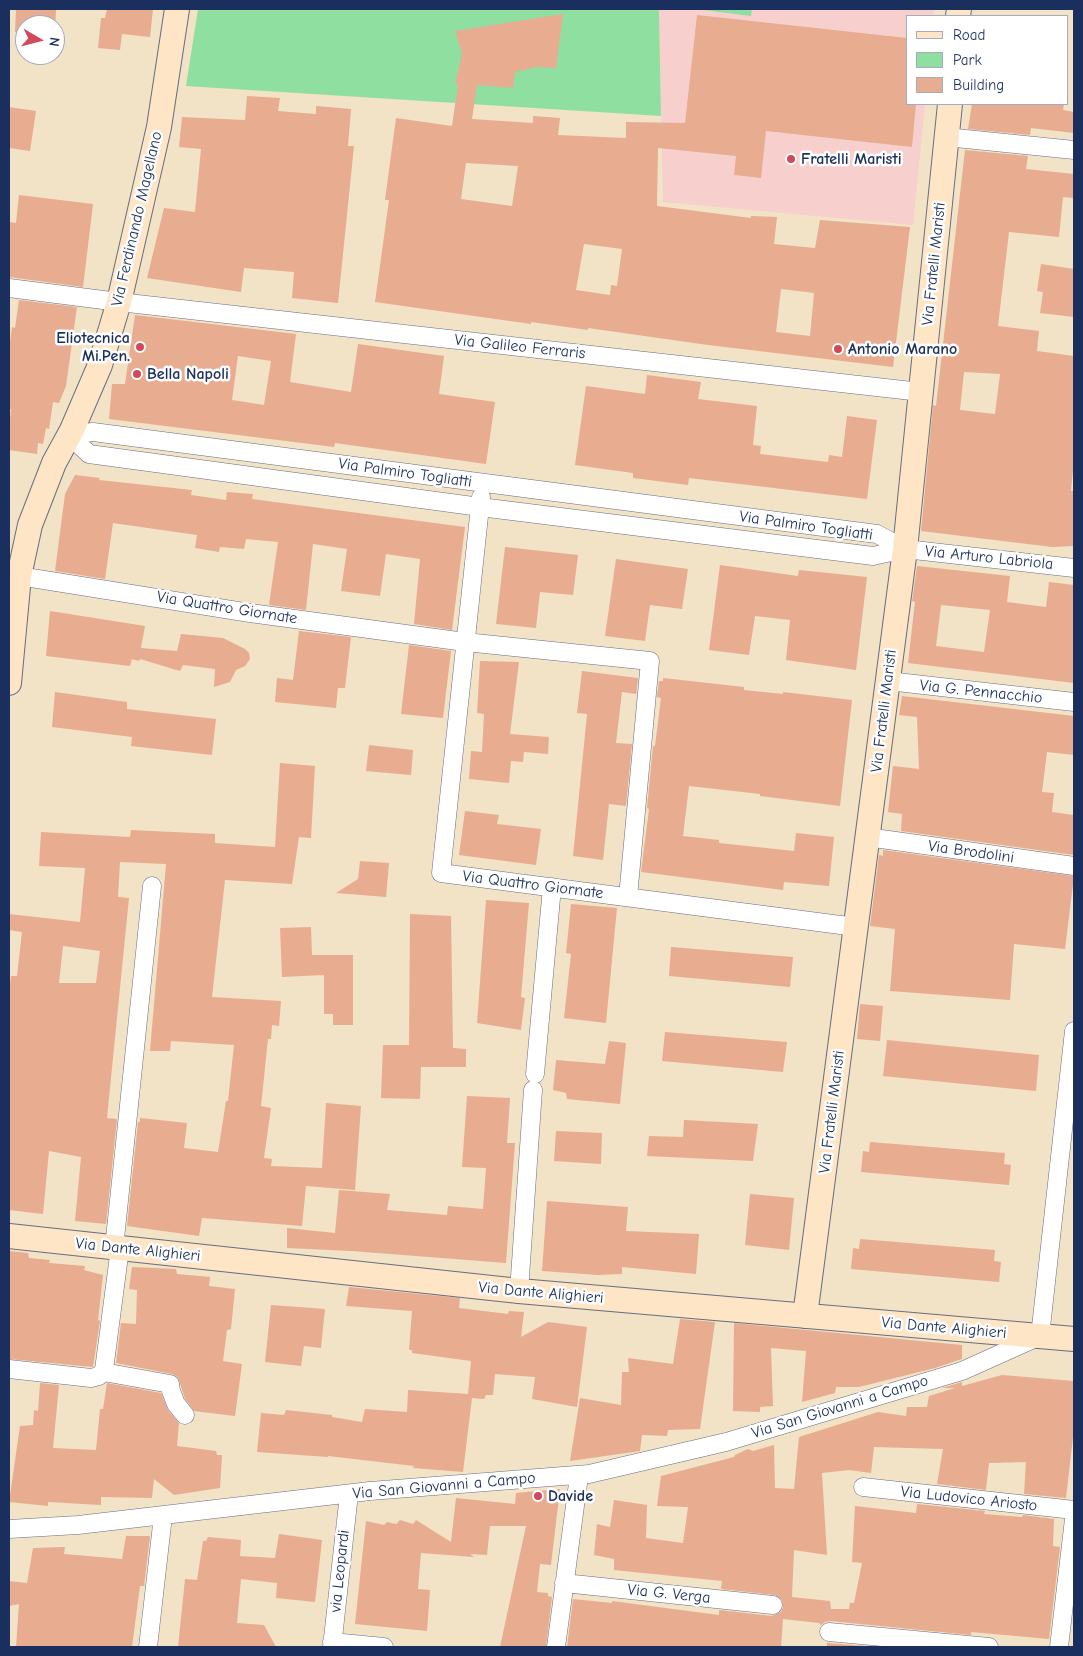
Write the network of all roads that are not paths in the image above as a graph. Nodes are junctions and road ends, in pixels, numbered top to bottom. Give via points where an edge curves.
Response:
1 (177, 9) edge
2 (950, 105) edge
3 (946, 137) junction
4 (1074, 150) edge
5 (9, 288) edge
6 (119, 302) junction
7 (920, 392) junction
8 (69, 435) junction
9 (482, 484) junction
10 (480, 507) junction
11 (905, 549) junction
12 (1074, 568) edge
13 (19, 576) junction
14 (465, 642) junction
15 (888, 681) junction
16 (9, 683) edge
17 (1074, 702) edge
18 (867, 837) junction
19 (1074, 866) edge
20 (152, 886) dead end
21 (552, 887) junction
22 (628, 897) junction
23 (856, 927) junction
24 (1074, 1039) edge
25 (9, 1236) edge
26 (117, 1248) junction
27 (519, 1291) junction
28 (805, 1316) junction
29 (1040, 1336) junction
30 (1074, 1339) edge
31 (9, 1369) edge
32 (104, 1370) junction
33 (185, 1415) dead end
34 (579, 1476) junction
35 (863, 1487) dead end
36 (349, 1494) junction
37 (1074, 1510) edge
38 (163, 1516) junction
39 (1074, 1519) edge
40 (9, 1529) edge
41 (564, 1583) junction
42 (773, 1605) dead end
43 (830, 1632) dead end
44 (332, 1644) edge
45 (148, 1647) edge
46 (384, 1647) edge
47 (556, 1647) edge
48 (989, 1647) edge
49 (1059, 1647) edge

1 - 6 street, Via Ferdinando Magellano via 159,127
2 - 3 street, Via Fratelli Maristi
3 - 4 street
3 - 7 street, Via Fratelli Maristi
5 - 6 street, Via Galileo Ferraris
6 - 7 street, Via Galileo Ferraris
6 - 8 street, Via Ferdinando Magellano via 100,365
7 - 11 street, Via Fratelli Maristi
8 - 9 street, Via Palmiro Togliatti via 93,432
8 - 10 street, Via Palmiro Togliatti via 89,454
8 - 13 street, Via Ferdinando Magellano via 54,463 30,525
9 - 10 street, Via Quattro Giornate
9 - 11 street, Via Palmiro Togliatti via 878,534
10 - 11 street, Via Palmiro Togliatti via 873,556
10 - 14 street, Via Quattro Giornate
11 - 12 street, Via Arturo Labriola
11 - 15 street, Via Fratelli Maristi
13 - 14 street, Via Quattro Giornate via 250,613
13 - 16 street, Via Ferdinando Magellano
14 - 21 street, Via Quattro Giornate via 441,873
14 - 22 street via 650,661
15 - 17 street, Via G. Pennacchio
15 - 18 street, Via Fratelli Maristi
18 - 19 street, Via Brodolini
18 - 23 street, Via Fratelli Maristi
20 - 26 street
21 - 22 street, Via Quattro Giornate
21 - 27 street
22 - 23 street, Via Quattro Giornate
23 - 28 street, Via Fratelli Maristi
24 - 29 street
25 - 26 street, Via Dante Alighieri
26 - 27 street, Via Dante Alighieri
26 - 32 street
27 - 28 street, Via Dante Alighieri
28 - 29 street, Via Dante Alighieri
29 - 30 street, Via Dante Alighieri
29 - 34 street, Via San Giovanni a Campo via 953,1373 726,1442
31 - 32 street via 91,1378
32 - 33 street via 170,1384 176,1404
34 - 36 street, Via San Giovanni a Campo
34 - 41 street
35 - 37 street, Via Ludovico Ariosto
36 - 38 street, Via San Giovanni a Campo
36 - 44 street, via Leopardi
38 - 40 street, Via San Giovanni a Campo
38 - 45 street
39 - 49 street
41 - 42 street, Via G. Verga
41 - 47 street
43 - 48 street
44 - 46 street

